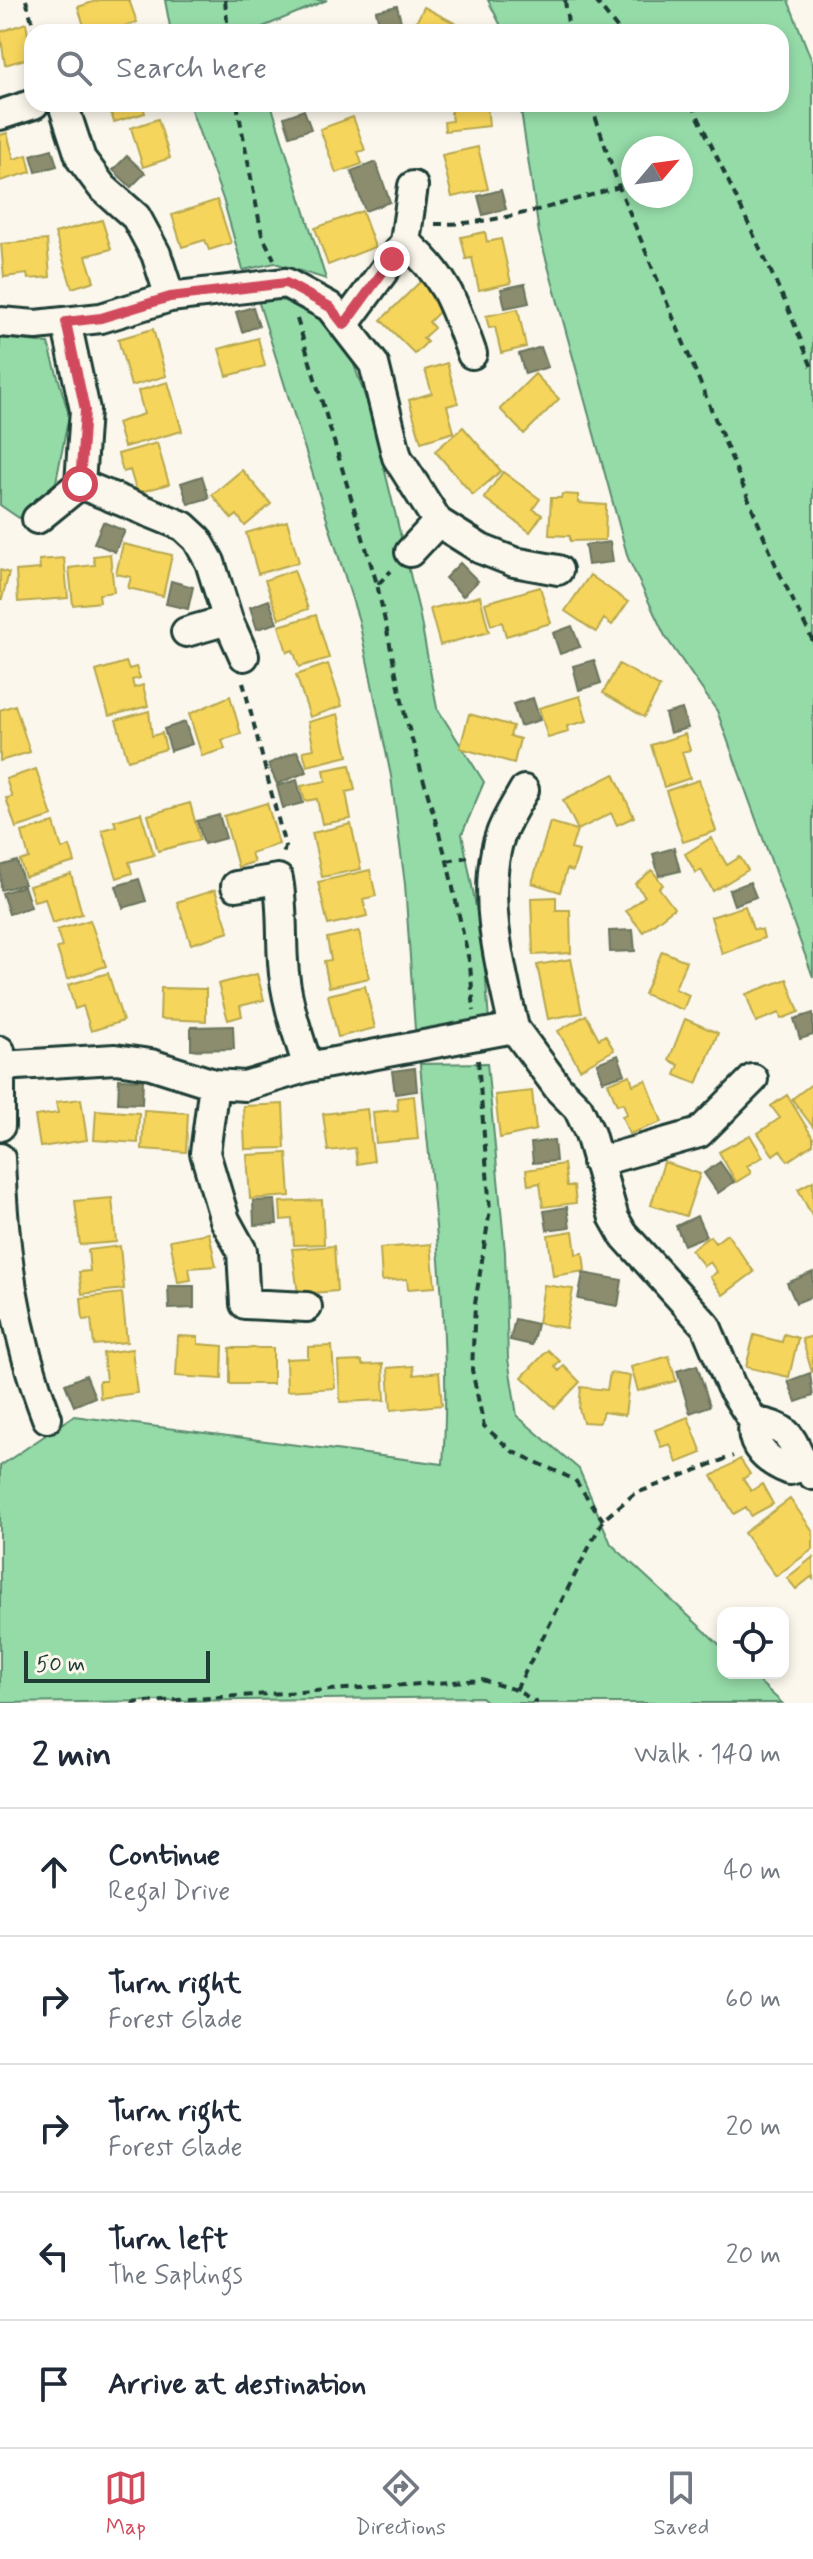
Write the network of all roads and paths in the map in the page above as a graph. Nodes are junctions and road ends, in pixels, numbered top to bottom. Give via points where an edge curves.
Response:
1 (26, 0) edge
2 (225, 0) edge
3 (565, 0) edge
4 (595, 0) edge
5 (33, 24) edge
6 (227, 24) edge
7 (568, 24) edge
8 (614, 24) edge
9 (24, 107) edge
10 (66, 112) edge
11 (239, 112) edge
12 (594, 112) edge
13 (696, 112) edge
14 (0, 115) edge
15 (413, 186) dead end
16 (619, 187) junction
17 (407, 232) junction
18 (286, 283) junction
19 (170, 297) junction
20 (0, 322) edge
21 (66, 322) junction
22 (344, 325) junction
23 (472, 354) dead end
24 (813, 370) edge
25 (80, 484) junction
26 (37, 519) dead end
27 (438, 522) junction
28 (410, 552) dead end
29 (558, 570) dead end
30 (228, 620) junction
31 (186, 632) dead end
32 (813, 641) edge
33 (244, 656) joint
34 (524, 790) dead end
35 (469, 856) dead end
36 (447, 861) junction
37 (278, 879) junction
38 (236, 886) dead end
39 (514, 1028) junction
40 (476, 1037) junction
41 (1, 1059) edge
42 (308, 1067) junction
43 (753, 1079) dead end
44 (214, 1084) junction
45 (0, 1126) edge
46 (0, 1158) edge
47 (597, 1162) junction
48 (1, 1223) edge
49 (307, 1307) dead end
50 (47, 1418) dead end
51 (754, 1422) junction
52 (759, 1450) junction
53 (808, 1471) edge
54 (603, 1520) junction
55 (516, 1690) junction
56 (132, 1703) edge
57 (537, 1703) edge

1 - 5 path
2 - 6 path
3 - 7 path
4 - 8 path
9 - 14 street
10 - 19 street via 81,159 102,187 136,217
11 - 18 path via 262,235
12 - 16 path
13 - 24 path
15 - 17 street
16 - 17 path via 531,212
16 - 32 path via 777,568
17 - 22 street
17 - 23 street via 447,285
18 - 19 street
18 - 22 street via 330,307
18 - 36 path via 377,584 405,715
19 - 21 street via 101,318
20 - 21 street
21 - 25 street via 85,410
22 - 27 street via 374,364 397,457
25 - 26 street
25 - 30 street via 183,526 210,562
27 - 28 street
27 - 29 street via 481,549
30 - 31 street
30 - 33 street
33 - 37 path via 240,671 285,846
34 - 39 street via 496,852 492,901
35 - 36 path
36 - 40 path via 470,965
37 - 38 street
37 - 42 street via 290,1010
39 - 40 street
39 - 47 street via 578,1108
40 - 42 street
40 - 54 path via 490,1210 475,1304 472,1370 484,1426 512,1451 575,1480
41 - 44 street via 115,1059
41 - 45 street
42 - 44 street via 245,1086
43 - 47 street via 699,1133
44 - 49 street via 205,1153 225,1220 242,1251 245,1304
46 - 48 street
47 - 51 street via 623,1234 706,1326 731,1386
48 - 50 street via 10,1293 28,1369
51 - 52 street
51 - 53 street via 770,1424 791,1439
52 - 53 street via 777,1465
52 - 54 path via 712,1462 634,1494
54 - 55 path
55 - 56 path via 482,1680
55 - 57 path

